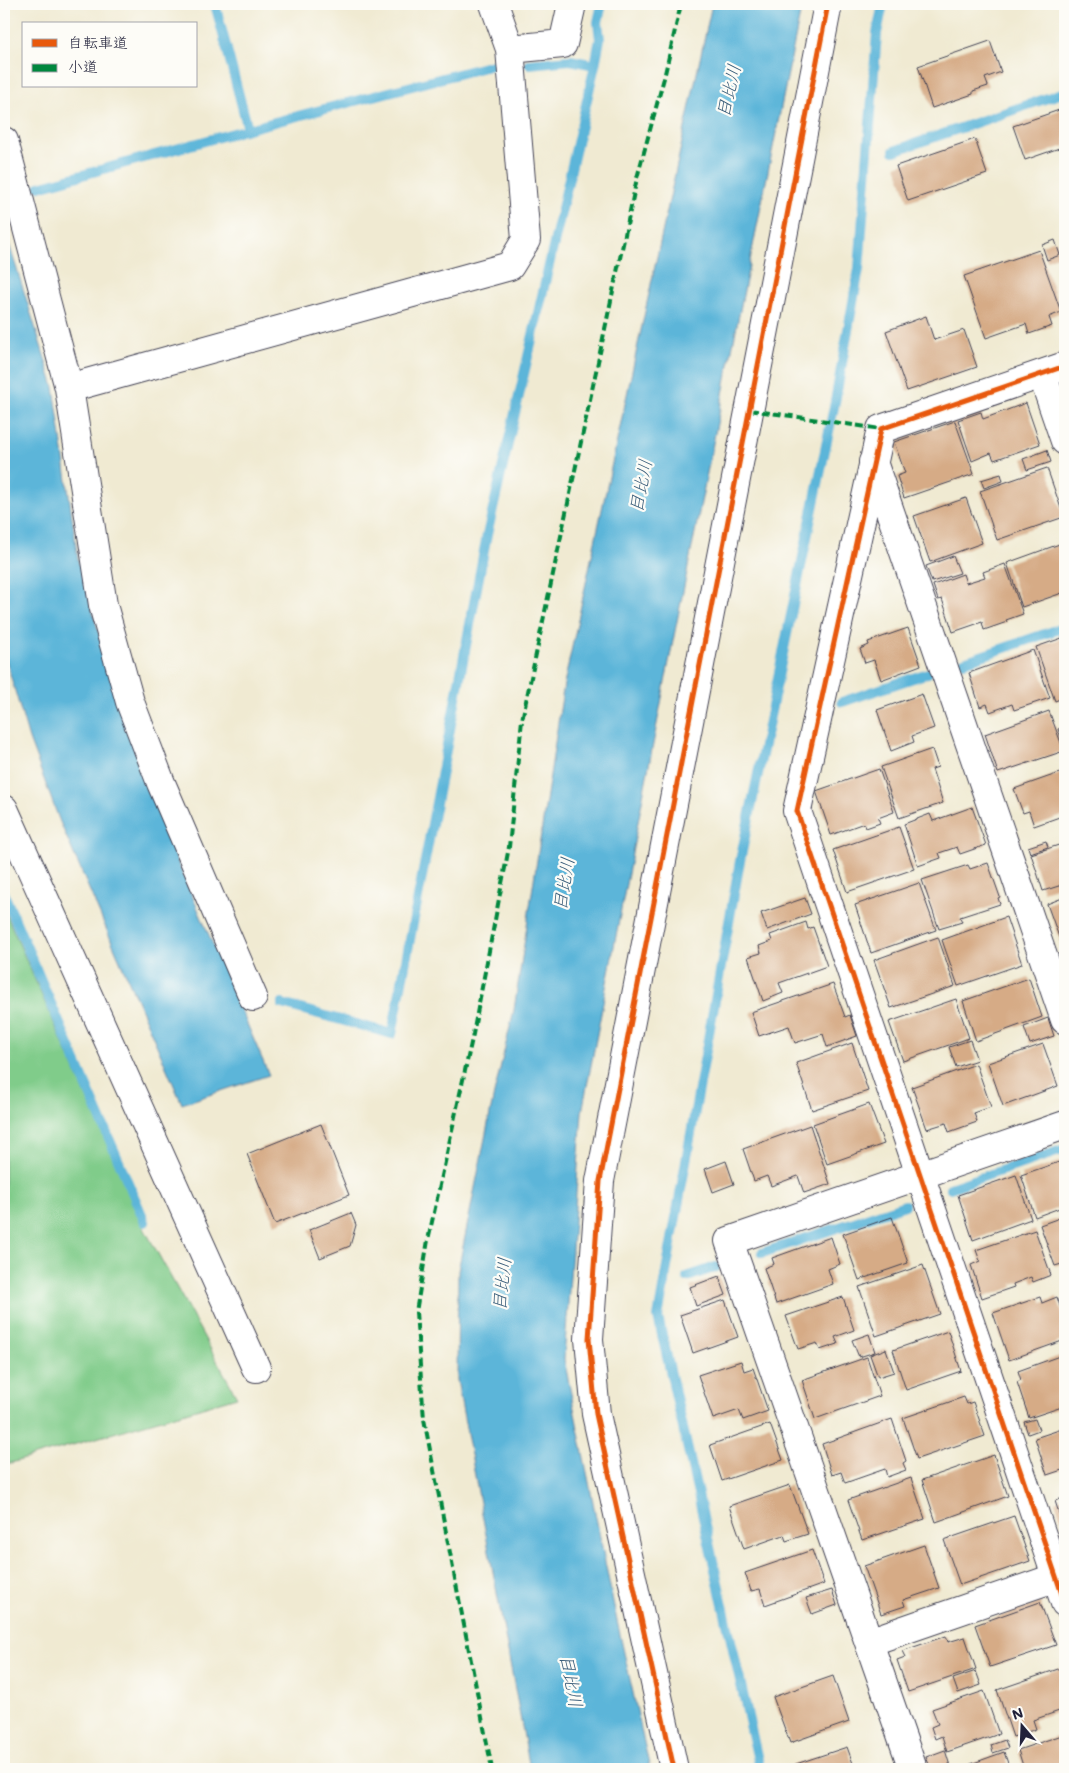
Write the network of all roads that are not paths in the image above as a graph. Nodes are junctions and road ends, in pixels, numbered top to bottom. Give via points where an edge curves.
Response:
1 (494, 4) edge
2 (572, 4) edge
3 (828, 4) edge
4 (510, 49) junction
5 (4, 141) edge
6 (1054, 370) edge
7 (69, 388) junction
8 (1065, 441) edge
9 (873, 462) junction
10 (4, 809) edge
11 (253, 997) dead end
12 (1065, 1020) edge
13 (1065, 1125) edge
14 (920, 1175) junction
15 (256, 1368) dead end
16 (1057, 1577) junction
17 (1065, 1603) edge
18 (869, 1642) junction
19 (674, 1769) edge
20 (913, 1769) edge

1 - 4 street
2 - 4 street via 563,44
3 - 19 street via 600,1181 589,1339 596,1414
4 - 7 street via 526,240 510,266
5 - 7 street
6 - 8 street
6 - 9 street via 880,429
7 - 11 street via 103,605 130,702 161,783
9 - 12 street
9 - 14 street via 797,811
10 - 15 street
13 - 14 street
14 - 16 street
14 - 18 street via 729,1241
16 - 17 street
16 - 18 street
18 - 20 street

